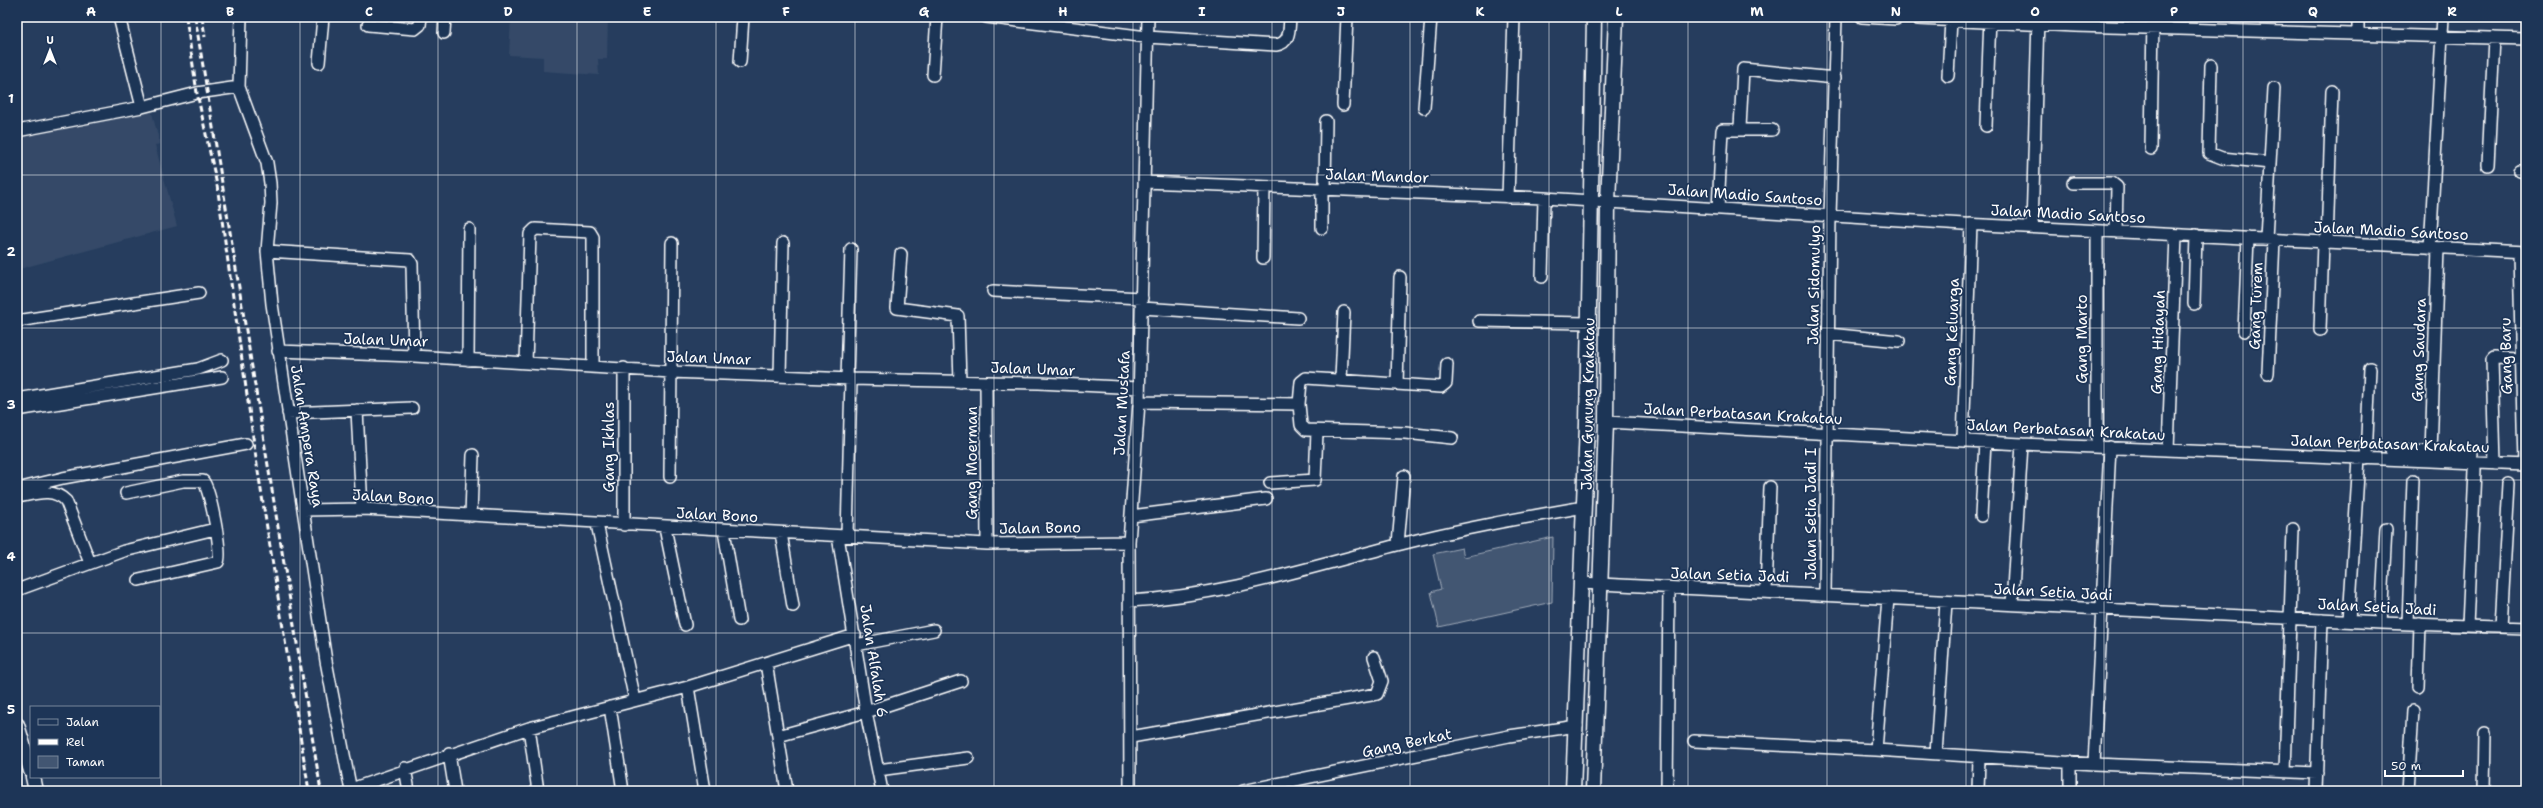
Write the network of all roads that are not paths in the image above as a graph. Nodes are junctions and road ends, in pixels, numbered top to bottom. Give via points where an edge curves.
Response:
1 (119, 17) edge
2 (241, 17) edge
3 (323, 17) edge
4 (421, 17) edge
5 (445, 17) edge
6 (743, 17) edge
7 (937, 17) edge
8 (986, 17) edge
9 (1148, 17) edge
10 (1290, 17) edge
11 (1347, 17) edge
12 (1431, 17) edge
13 (1514, 17) edge
14 (1594, 17) edge
15 (1616, 17) edge
16 (1836, 17) edge
17 (1862, 17) edge
18 (2153, 17) edge
19 (2358, 17) edge
20 (2443, 17) edge
21 (1896, 19) dead end
22 (1918, 19) dead end
23 (1990, 19) edge
24 (1951, 20) junction
25 (2038, 20) edge
26 (2075, 22) edge
27 (368, 25) dead end
28 (2153, 29) junction
29 (444, 32) dead end
30 (2358, 33) junction
31 (2442, 36) junction
32 (1147, 37) junction
33 (2494, 38) junction
34 (2526, 39) edge
35 (740, 62) dead end
36 (319, 63) dead end
37 (2211, 65) dead end
38 (933, 75) dead end
39 (1948, 76) dead end
40 (1835, 78) junction
41 (239, 87) junction
42 (2274, 88) dead end
43 (2332, 91) dead end
44 (1343, 105) dead end
45 (142, 106) junction
46 (1424, 108) dead end
47 (1326, 121) dead end
48 (1986, 126) dead end
49 (1740, 128) junction
50 (1772, 130) dead end
51 (17, 131) edge
52 (2150, 149) dead end
53 (2270, 163) junction
54 (2488, 165) dead end
55 (1144, 182) junction
56 (2073, 183) dead end
57 (1264, 187) junction
58 (1323, 189) junction
59 (1508, 197) junction
60 (1544, 198) junction
61 (1590, 201) junction
62 (1608, 202) junction
63 (1718, 209) junction
64 (1830, 216) junction
65 (1971, 224) junction
66 (2032, 227) junction
67 (1322, 228) dead end
68 (469, 229) dead end
69 (2097, 231) junction
70 (2116, 232) junction
71 (2176, 235) junction
72 (2196, 235) junction
73 (2248, 238) junction
74 (2270, 240) junction
75 (672, 243) dead end
76 (783, 243) dead end
77 (2325, 243) junction
78 (2434, 248) junction
79 (851, 249) dead end
80 (267, 251) junction
81 (2523, 252) edge
82 (901, 254) dead end
83 (1263, 258) dead end
84 (1400, 277) dead end
85 (1542, 277) dead end
86 (993, 291) dead end
87 (199, 293) dead end
88 (1142, 303) junction
89 (2194, 304) dead end
90 (1344, 312) dead end
91 (1298, 318) dead end
92 (17, 321) edge
93 (1479, 321) dead end
94 (1588, 323) junction
95 (2320, 330) dead end
96 (2244, 331) dead end
97 (1828, 334) junction
98 (1899, 341) dead end
99 (278, 351) junction
100 (2523, 354) edge
101 (414, 356) junction
102 (222, 360) dead end
103 (468, 360) junction
104 (526, 363) junction
105 (1447, 364) dead end
106 (593, 366) junction
107 (624, 368) junction
108 (2370, 368) dead end
109 (671, 372) junction
110 (2268, 374) dead end
111 (780, 376) junction
112 (222, 377) dead end
113 (849, 379) junction
114 (1341, 380) junction
115 (960, 382) junction
116 (986, 382) junction
117 (1397, 384) junction
118 (1139, 388) junction
119 (17, 399) edge
120 (1139, 402) junction
121 (1299, 404) junction
122 (412, 408) dead end
123 (17, 410) edge
124 (357, 410) junction
125 (288, 413) junction
126 (1606, 422) junction
127 (1318, 432) junction
128 (1827, 434) junction
129 (1452, 438) dead end
130 (1963, 440) junction
131 (1986, 442) junction
132 (246, 444) dead end
133 (2022, 444) junction
134 (2097, 447) junction
135 (2110, 448) junction
136 (2168, 450) junction
137 (2392, 450) dead end
138 (2431, 452) junction
139 (2472, 454) dead end
140 (473, 455) dead end
141 (2362, 458) junction
142 (2495, 464) junction
143 (2524, 464) edge
144 (2475, 470) dead end
145 (1404, 476) dead end
146 (670, 477) dead end
147 (2413, 480) dead end
148 (1270, 483) dead end
149 (2509, 484) dead end
150 (1770, 487) dead end
151 (17, 489) edge
152 (126, 493) dead end
153 (17, 497) edge
154 (1266, 499) dead end
155 (1584, 507) junction
156 (362, 509) junction
157 (303, 510) junction
158 (471, 516) junction
159 (1131, 516) junction
160 (1981, 516) dead end
161 (597, 524) junction
162 (624, 525) junction
163 (665, 528) junction
164 (215, 529) junction
165 (2293, 529) dead end
166 (2386, 529) dead end
167 (724, 530) junction
168 (781, 533) junction
169 (843, 536) junction
170 (1129, 542) junction
171 (987, 544) junction
172 (1398, 544) junction
173 (90, 563) junction
174 (139, 580) dead end
175 (1580, 583) junction
176 (1599, 583) junction
177 (1669, 588) junction
178 (17, 590) edge
179 (1766, 592) junction
180 (1825, 594) junction
181 (1888, 598) junction
182 (1129, 601) junction
183 (1946, 602) junction
184 (2012, 605) junction
185 (793, 606) dead end
186 (2100, 609) junction
187 (2290, 618) junction
188 (739, 620) dead end
189 (2322, 620) junction
190 (2348, 621) junction
191 (2381, 623) junction
192 (2408, 624) junction
193 (2420, 624) junction
194 (685, 625) dead end
195 (2468, 626) junction
196 (2501, 627) junction
197 (2526, 628) edge
198 (934, 630) dead end
199 (855, 640) junction
200 (1374, 657) dead end
201 (766, 663) junction
202 (961, 681) dead end
203 (688, 687) junction
204 (2418, 687) dead end
205 (635, 700) junction
206 (610, 707) junction
207 (2413, 711) dead end
208 (866, 712) junction
209 (17, 725) edge
210 (1577, 726) junction
211 (528, 728) junction
212 (2485, 734) dead end
213 (778, 736) junction
214 (1131, 737) junction
215 (1694, 741) dead end
216 (1877, 748) junction
217 (1936, 752) junction
218 (449, 754) junction
219 (1979, 757) junction
220 (968, 758) dead end
221 (2070, 762) junction
222 (2094, 764) junction
223 (30, 768) edge
224 (405, 768) junction
225 (878, 770) junction
226 (2285, 771) junction
227 (2317, 773) junction
228 (33, 778) edge
229 (351, 790) edge
230 (36, 791) edge
231 (409, 791) edge
232 (455, 791) edge
233 (538, 791) edge
234 (623, 791) edge
235 (705, 791) edge
236 (787, 791) edge
237 (882, 791) edge
238 (1130, 791) edge
239 (1243, 791) edge
240 (1573, 791) edge
241 (1593, 791) edge
242 (1667, 791) edge
243 (1978, 791) edge
244 (2070, 791) edge
245 (2316, 791) edge
246 (2408, 791) edge
247 (2484, 791) edge

1 - 45 street
2 - 41 street
3 - 36 street
4 - 27 street via 420,25 414,29
5 - 29 street
6 - 35 street
7 - 38 street
8 - 32 street
9 - 32 street, Jalan Mustafa
10 - 32 street via 1287,38 1281,44
11 - 44 street
12 - 46 street
13 - 59 street
14 - 61 main road, Jalan Gunung Krakatau
15 - 62 main road, Jalan Gunung Krakatau
16 - 40 street, Jalan Sidomulyo
17 - 21 street
18 - 28 street
19 - 30 street
20 - 31 street, Gang Saudara
22 - 24 street
23 - 24 street
23 - 25 street
23 - 48 street
24 - 39 street
25 - 26 street
25 - 66 street
26 - 28 street
28 - 30 street
28 - 52 street
30 - 31 street
31 - 33 street
31 - 78 street, Gang Saudara
32 - 55 street, Jalan Mustafa
33 - 34 street
33 - 54 street
37 - 53 street via 2209,153 2222,158
40 - 49 street via 1743,69
40 - 64 street, Jalan Sidomulyo
41 - 45 street via 197,93
41 - 80 street, Jalan Ampera Raya via 267,163 271,203
42 - 53 street, Gang Turem
43 - 77 street
45 - 51 street
47 - 58 street
49 - 50 street
49 - 63 street via 1722,130
53 - 74 street, Gang Turem
55 - 57 street, Jalan Mandor
55 - 88 street, Jalan Mustafa
56 - 70 street via 2112,183 2117,186
57 - 58 street, Jalan Mandor
57 - 83 street
58 - 59 street, Jalan Mandor
58 - 67 street
59 - 60 street, Jalan Mandor
60 - 61 street, Jalan Mandor
60 - 85 street
61 - 62 street, Jalan Mandor
61 - 94 main road, Jalan Gunung Krakatau
62 - 63 street, Jalan Madio Santoso
62 - 126 main road, Jalan Gunung Krakatau
63 - 64 street, Jalan Madio Santoso
64 - 65 street, Jalan Madio Santoso
64 - 97 street, Jalan Sidomulyo
65 - 66 street, Jalan Madio Santoso
65 - 130 street, Gang Keluarga
66 - 69 street, Jalan Madio Santoso
68 - 103 street
69 - 70 street, Jalan Madio Santoso
69 - 134 street, Gang Marto
70 - 71 street, Jalan Madio Santoso
71 - 72 street, Jalan Madio Santoso
71 - 136 street, Gang Hidayah
72 - 73 street, Jalan Madio Santoso
72 - 89 street
73 - 74 street, Jalan Madio Santoso
73 - 96 street
74 - 77 street, Jalan Madio Santoso
74 - 110 street, Gang Turem
75 - 109 street
76 - 111 street
77 - 78 street, Jalan Madio Santoso
77 - 95 street
78 - 81 street, Jalan Madio Santoso
78 - 138 street, Gang Saudara
79 - 113 street, Jalan Alfalah 6
80 - 99 street, Jalan Ampera Raya
80 - 101 street via 410,260
81 - 100 street, Gang Baru
82 - 115 street via 897,308 958,316
84 - 117 street
86 - 88 street
87 - 92 street
88 - 91 street
88 - 118 street, Jalan Mustafa
90 - 114 street
93 - 94 street
94 - 155 main road, Jalan Gunung Krakatau
97 - 98 street
97 - 128 street, Jalan Sidomulyo
99 - 101 street, Jalan Umar
99 - 125 street, Jalan Ampera Raya
100 - 142 street via 2492,360
100 - 143 street, Gang Baru
101 - 103 street, Jalan Umar
102 - 119 street via 198,369
103 - 104 street, Jalan Umar
104 - 106 street, Jalan Umar
104 - 106 street via 530,234 535,229 551,229 590,232 592,238
105 - 117 street via 1447,380 1443,386
106 - 107 street, Jalan Umar
107 - 109 street, Jalan Umar
107 - 162 street, Gang Ikhlas
108 - 141 street
109 - 111 street, Jalan Umar
109 - 146 street
111 - 113 street, Jalan Umar
112 - 123 street
113 - 115 street, Jalan Umar
113 - 169 street, Jalan Alfalah 6
114 - 117 street
114 - 121 street via 1310,377 1303,379
115 - 116 street, Jalan Umar
116 - 118 street, Jalan Umar
116 - 171 street, Gang Moerman
118 - 120 street, Jalan Mustafa
120 - 121 street
120 - 159 street, Jalan Mustafa
121 - 127 street via 1301,428
122 - 124 street
124 - 125 street
124 - 156 street
125 - 157 street, Jalan Ampera Raya
126 - 128 street, Jalan Perbatasan Krakatau
126 - 176 main road, Jalan Gunung Krakatau
127 - 129 street via 1405,433
127 - 148 street via 1315,480
128 - 130 street, Jalan Perbatasan Krakatau
128 - 180 street, Jalan Setia Jadi I
130 - 131 street, Jalan Perbatasan Krakatau
131 - 133 street, Jalan Perbatasan Krakatau
131 - 160 street
132 - 151 street via 147,461
133 - 134 street, Jalan Perbatasan Krakatau
133 - 184 street
134 - 135 street, Jalan Perbatasan Krakatau
135 - 136 street, Jalan Perbatasan Krakatau
135 - 186 street
136 - 141 street, Jalan Perbatasan Krakatau
137 - 138 street
138 - 139 street
140 - 158 street
141 - 142 street, Jalan Perbatasan Krakatau
141 - 190 street
142 - 143 street, Jalan Perbatasan Krakatau
144 - 195 street
145 - 172 street
147 - 192 street
149 - 196 street
150 - 179 street
152 - 164 street via 183,481 205,482
153 - 173 street via 47,492 61,495 66,501
154 - 159 street
155 - 172 street via 1461,528
155 - 175 main road, Jalan Gunung Krakatau
156 - 157 street, Jalan Bono
156 - 158 street, Jalan Bono
157 - 229 street, Jalan Ampera Raya via 326,661
158 - 161 street, Jalan Bono
159 - 170 street, Jalan Mustafa
161 - 162 street, Jalan Bono
161 - 205 street
162 - 163 street, Jalan Bono
163 - 167 street, Jalan Bono
163 - 194 street
164 - 173 street via 124,551
164 - 174 street via 220,553 218,562
165 - 187 street
166 - 191 street
167 - 168 street, Jalan Bono
167 - 188 street
168 - 169 street, Jalan Bono
168 - 185 street
169 - 171 street, Jalan Bono
169 - 199 street, Jalan Alfalah 6
170 - 171 street, Jalan Bono
170 - 182 street, Jalan Mustafa
172 - 182 street via 1234,588 1173,599
173 - 178 street
175 - 176 street, Jalan Setia Jadi
175 - 210 main road, Jalan Gunung Krakatau
176 - 177 street, Jalan Setia Jadi
176 - 241 main road, Jalan Gunung Krakatau
177 - 179 street, Jalan Setia Jadi
177 - 242 street
179 - 180 street, Jalan Setia Jadi
180 - 181 street, Jalan Setia Jadi
181 - 183 street, Jalan Setia Jadi
181 - 216 street
182 - 214 street, Jalan Mustafa
183 - 184 street, Jalan Setia Jadi
183 - 217 street
184 - 186 street, Jalan Setia Jadi
186 - 187 street, Jalan Setia Jadi
186 - 222 street
187 - 189 street, Jalan Setia Jadi
187 - 226 street
189 - 190 street, Jalan Setia Jadi
189 - 227 street
190 - 191 street, Jalan Setia Jadi
191 - 192 street, Jalan Setia Jadi
192 - 193 street, Jalan Setia Jadi
193 - 195 street, Jalan Setia Jadi
193 - 204 street
195 - 196 street, Jalan Setia Jadi
196 - 197 street, Jalan Setia Jadi
198 - 199 street
199 - 201 street
199 - 208 street, Jalan Alfalah 6
200 - 214 street via 1382,681 1377,694
201 - 203 street
201 - 213 street
202 - 208 street
203 - 205 street
203 - 235 street
205 - 206 street
206 - 211 street
206 - 234 street
207 - 246 street
208 - 213 street
208 - 225 street, Jalan Alfalah 6
209 - 223 main road
210 - 239 street, Gang Berkat via 1509,736
210 - 240 main road, Jalan Gunung Krakatau
211 - 218 street
211 - 233 street
212 - 247 street
213 - 236 street
214 - 238 street, Jalan Mustafa
215 - 216 street
216 - 217 street
217 - 219 street
218 - 224 street
218 - 232 street
219 - 221 street
219 - 243 street
220 - 225 street
221 - 222 street
221 - 244 street
222 - 226 street
224 - 229 street
224 - 231 street
225 - 237 street, Jalan Alfalah 6
226 - 227 street
227 - 245 street
228 - 230 main road

